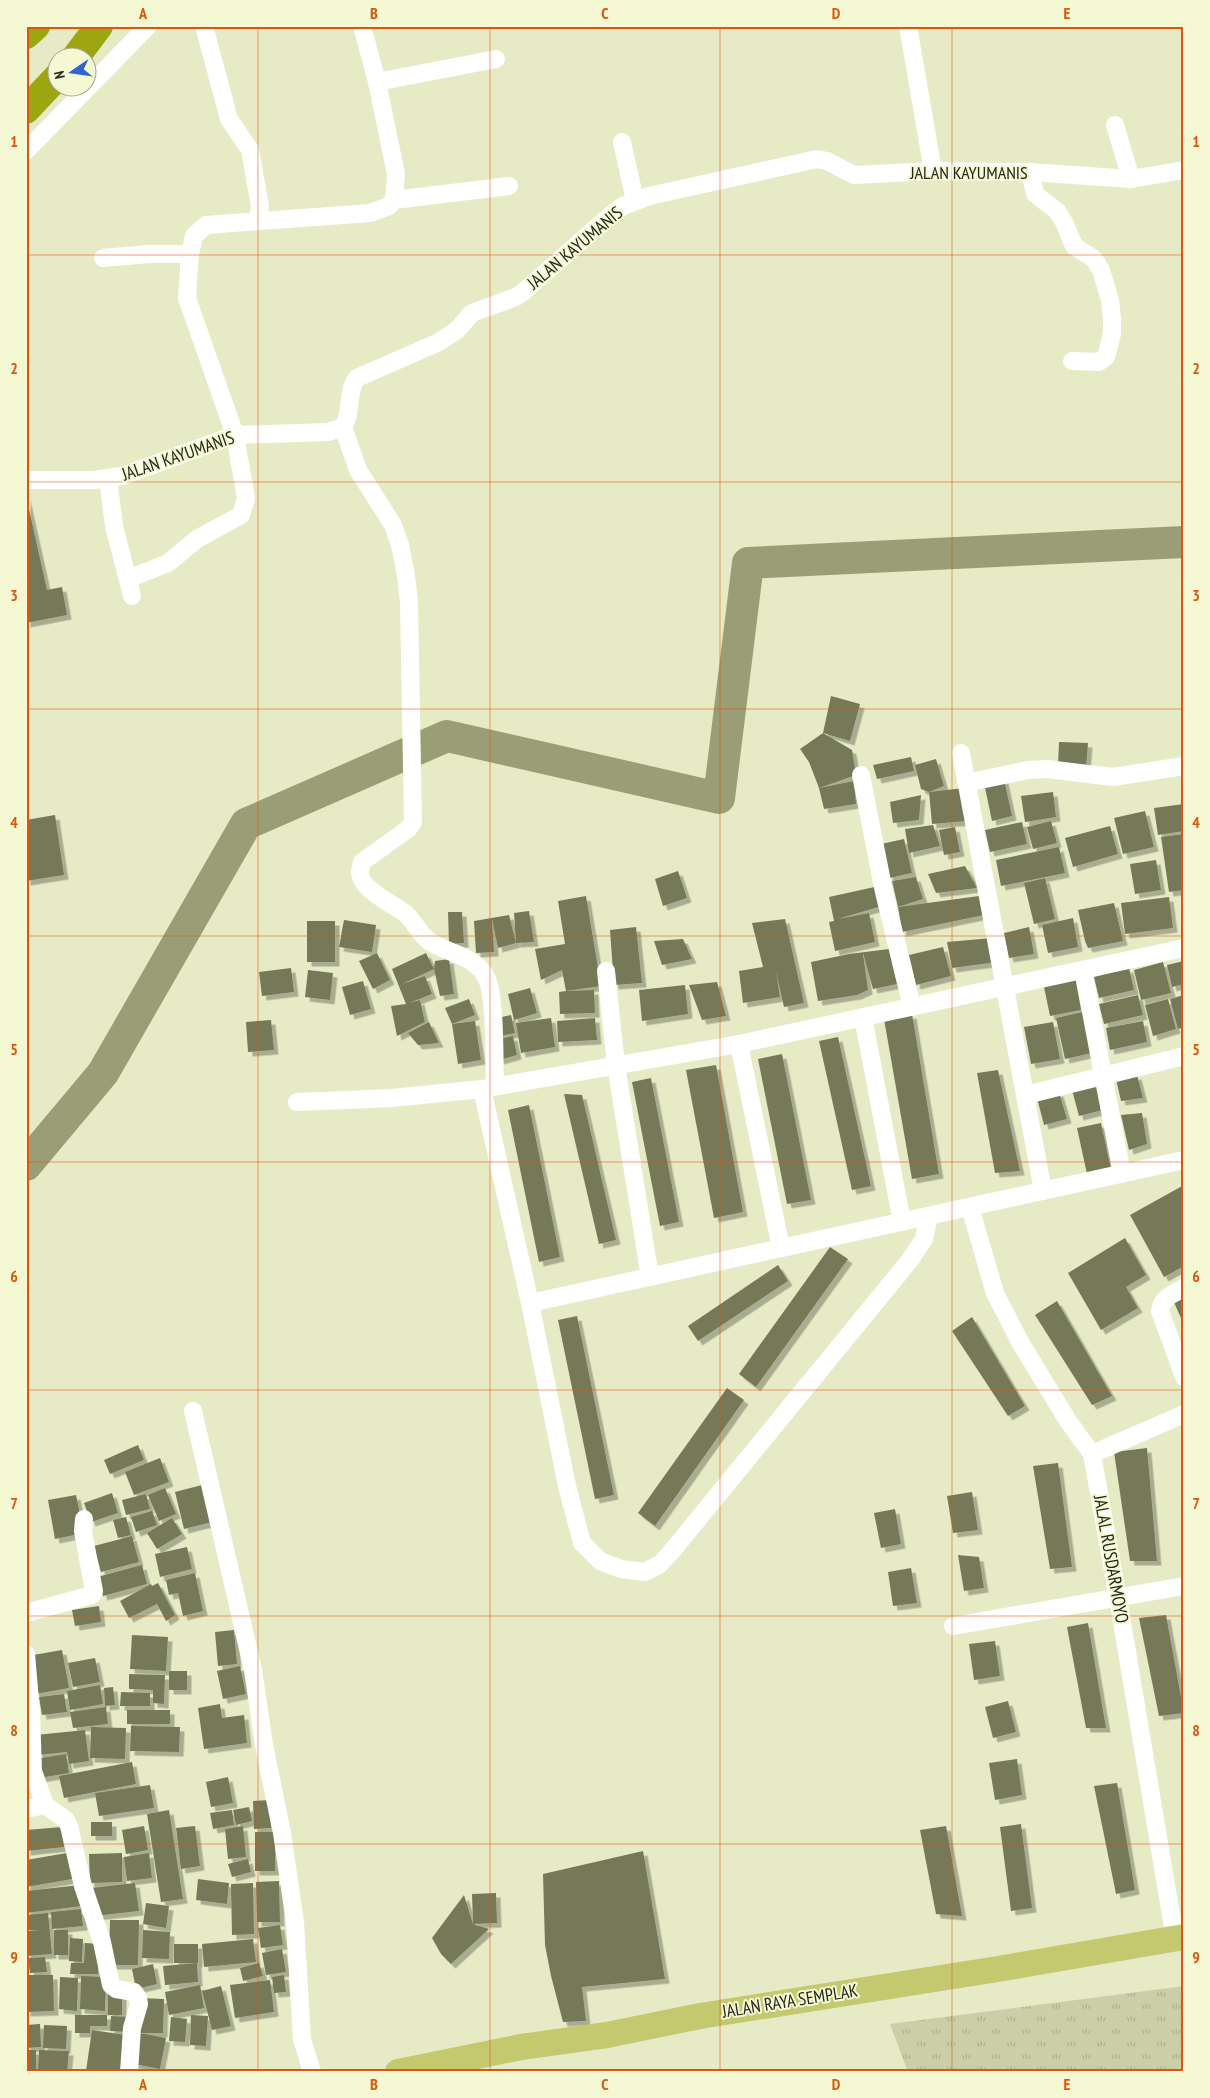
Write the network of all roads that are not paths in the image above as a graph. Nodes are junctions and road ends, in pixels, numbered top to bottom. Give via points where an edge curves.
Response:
1 (36, 26) edge
2 (99, 26) edge
3 (148, 26) edge
4 (204, 26) edge
5 (362, 26) edge
6 (908, 26) edge
7 (26, 35) edge
8 (82, 48) edge
9 (496, 59) dead end
10 (377, 82) junction
11 (48, 87) edge
12 (26, 110) edge
13 (1115, 125) dead end
14 (622, 142) dead end
15 (26, 151) edge
16 (1184, 170) edge
17 (933, 171) junction
18 (1030, 172) junction
19 (1131, 179) junction
20 (509, 186) dead end
21 (394, 200) junction
22 (635, 200) junction
23 (258, 221) junction
24 (190, 254) junction
25 (103, 258) dead end
26 (1072, 361) dead end
27 (343, 427) junction
28 (235, 435) junction
29 (108, 479) junction
30 (26, 480) edge
31 (127, 577) junction
32 (132, 596) dead end
33 (961, 754) dead end
34 (1184, 766) edge
35 (861, 775) dead end
36 (966, 783) junction
37 (1184, 948) edge
38 (1083, 970) junction
39 (606, 971) dead end
40 (1005, 988) junction
41 (912, 1007) junction
42 (863, 1017) junction
43 (738, 1044) junction
44 (1184, 1056) edge
45 (616, 1065) junction
46 (1104, 1076) junction
47 (489, 1088) junction
48 (1026, 1095) junction
49 (298, 1102) dead end
50 (1184, 1160) edge
51 (1122, 1174) junction
52 (1044, 1191) junction
53 (970, 1207) junction
54 (929, 1216) junction
55 (902, 1222) junction
56 (781, 1248) junction
57 (650, 1277) junction
58 (1184, 1288) edge
59 (530, 1303) junction
60 (1184, 1377) edge
61 (194, 1411) dead end
62 (1184, 1414) edge
63 (1092, 1454) junction
64 (84, 1519) dead end
65 (1184, 1586) edge
66 (1118, 1598) junction
67 (26, 1613) edge
68 (953, 1626) dead end
69 (26, 1654) edge
70 (45, 1804) junction
71 (26, 1809) edge
72 (1180, 1938) edge
73 (129, 2072) edge
74 (312, 2072) edge
75 (398, 2072) edge

1 - 7 highway
2 - 8 highway
3 - 15 street
4 - 23 street via 229,119 250,150 260,206
5 - 10 street
6 - 17 street
9 - 10 street
10 - 21 street via 396,174
11 - 12 highway
13 - 19 street
14 - 22 street
16 - 19 street, JALAN KAYUMANIS
17 - 18 street, JALAN KAYUMANIS
17 - 22 street, JALAN KAYUMANIS via 854,175 827,161 810,160
18 - 19 street, JALAN KAYUMANIS
18 - 26 street via 1035,194 1057,211 1074,246 1094,259 1101,270 1110,300 1112,334 1106,357 1099,362
20 - 21 street
21 - 23 street via 389,206 370,213
22 - 27 street, JALAN KAYUMANIS via 612,214 516,297 479,310 439,342 357,378
23 - 24 street via 206,225 194,236
24 - 25 street
24 - 28 street via 187,298
27 - 28 street, JALAN KAYUMANIS via 328,432
27 - 47 street via 358,470 393,525 400,545 409,603 413,822 362,862 360,874 363,882 408,916 431,942 468,959 484,974 490,988
28 - 29 street, JALAN KAYUMANIS
28 - 31 street via 246,498 242,515 197,538 168,563 138,576
29 - 30 street, JALAN KAYUMANIS
29 - 31 street via 114,526
31 - 32 street
33 - 36 street
34 - 36 street via 1113,777 1047,769 1028,770
35 - 41 street via 884,892
36 - 40 street
37 - 38 street
38 - 40 street
38 - 46 street
39 - 45 street
40 - 41 street
40 - 48 street
41 - 42 street
42 - 43 street
42 - 55 street
43 - 45 street
43 - 56 street
44 - 46 street
45 - 47 street
45 - 57 street
46 - 48 street
46 - 51 street
47 - 49 street via 392,1098
47 - 59 street
48 - 52 street
50 - 51 street
51 - 52 street
52 - 53 street
53 - 54 street
53 - 63 street, JALAL RUSDARMOYO via 995,1293 1020,1342
54 - 55 street
54 - 59 street via 924,1239 910,1260 672,1551 660,1564 645,1572 621,1569 600,1561 582,1543 567,1486
55 - 56 street
56 - 57 street
57 - 59 street
58 - 60 street via 1166,1298 1160,1311
61 - 74 street via 253,1670 295,1922 302,2039
62 - 63 street
63 - 66 street, JALAL RUSDARMOYO
64 - 67 street via 92,1595
65 - 66 street
66 - 68 street
66 - 72 street, JALAL RUSDARMOYO
69 - 70 street via 33,1770
70 - 71 street
70 - 73 street via 69,1826 112,1985 116,1989 134,1992 138,1998
72 - 75 main road, JALAN RAYA SEMPLAK via 700,2016

